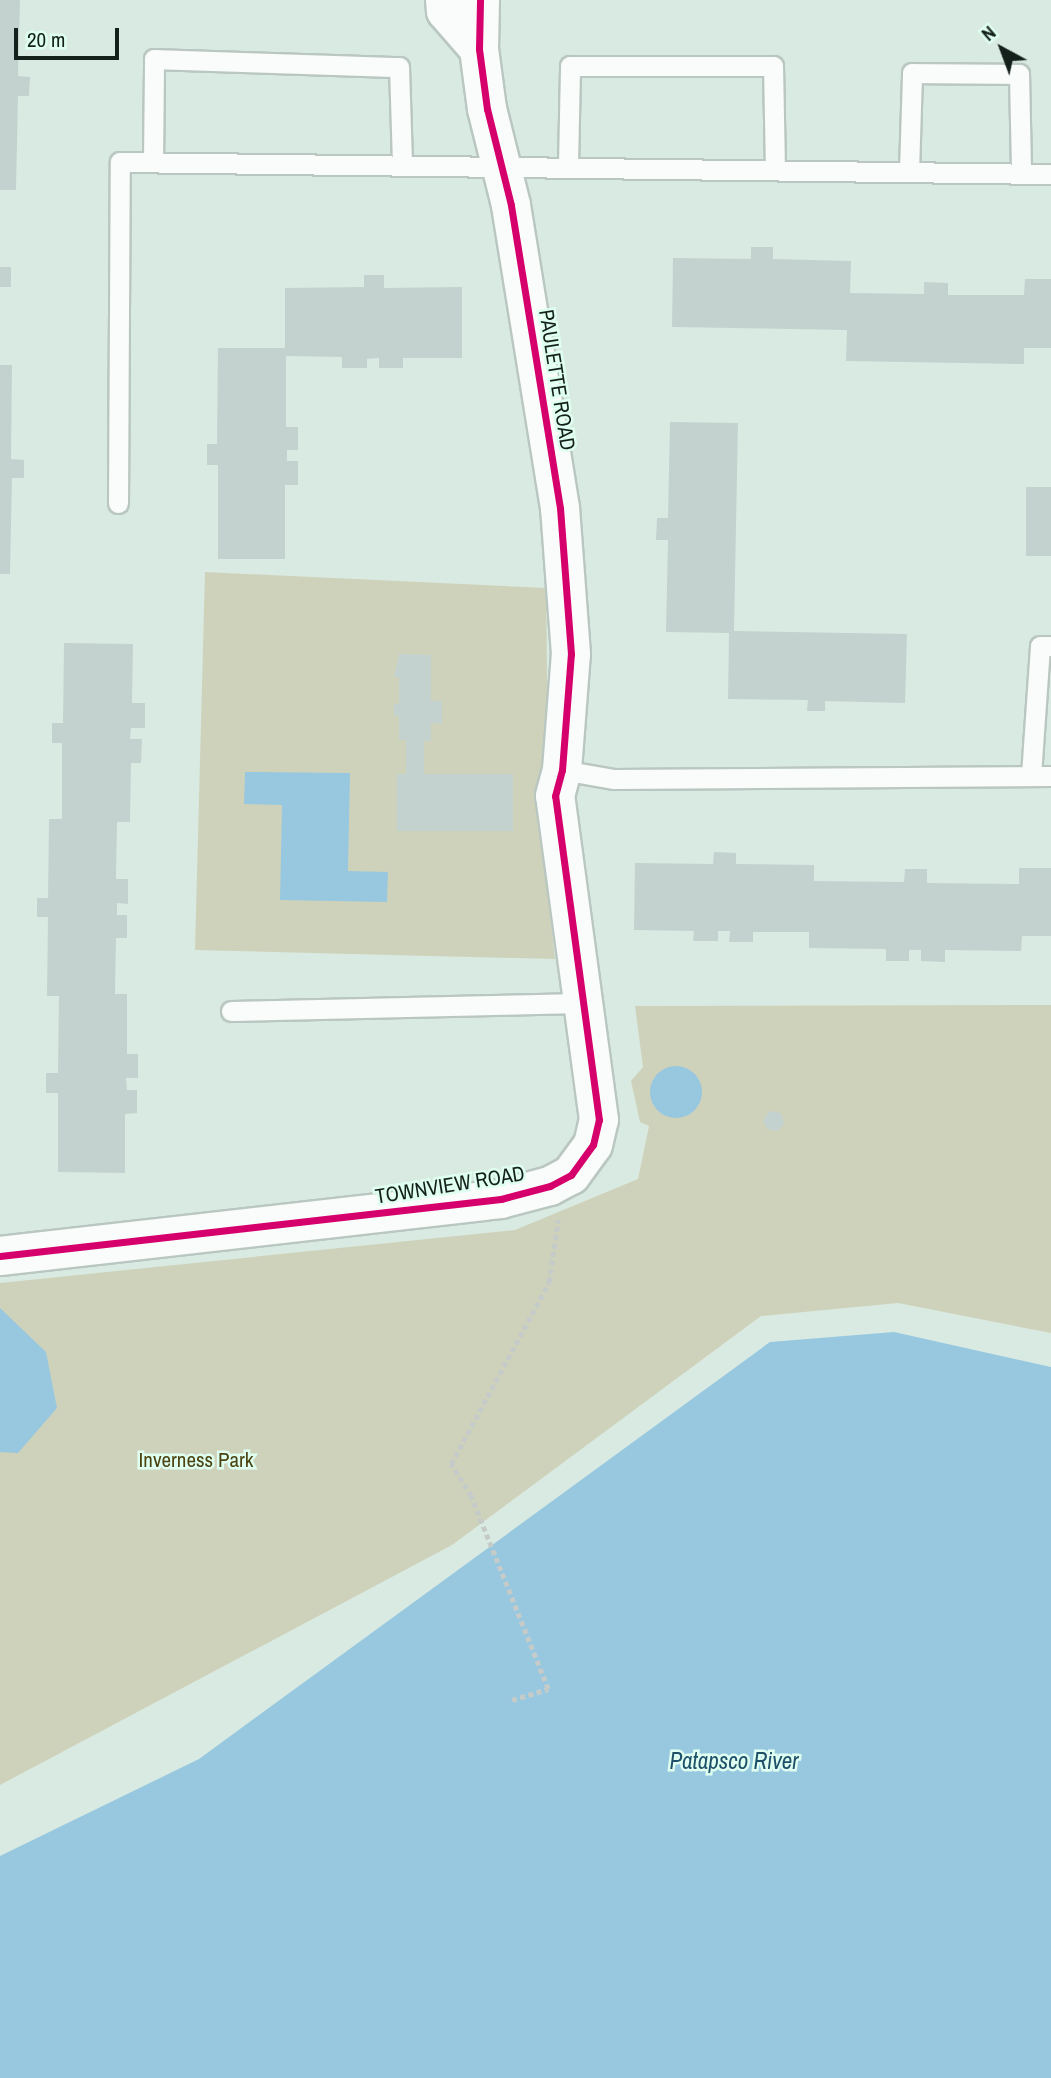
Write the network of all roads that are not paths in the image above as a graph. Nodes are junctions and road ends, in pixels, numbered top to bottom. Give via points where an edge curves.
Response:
1 (445, 0) edge
2 (480, 0) edge
3 (479, 49) junction
4 (153, 162) junction
5 (402, 164) junction
6 (503, 164) junction
7 (568, 165) junction
8 (775, 169) junction
9 (909, 171) junction
10 (1021, 173) junction
11 (1051, 174) edge
12 (118, 503) dead end
13 (1051, 646) edge
14 (562, 770) junction
15 (1031, 775) junction
16 (1051, 776) edge
17 (582, 1003) junction
18 (231, 1011) dead end
19 (0, 1256) edge

1 - 3 street via 446,11
2 - 3 street, PAULETTE ROAD
3 - 6 street, PAULETTE ROAD via 487,108
4 - 5 lane
4 - 5 lane via 154,59 399,67
4 - 12 lane via 120,162
5 - 6 lane
6 - 7 lane
6 - 14 street, PAULETTE ROAD via 560,508 571,654
7 - 8 lane
7 - 8 lane via 570,66 773,66
8 - 9 lane
9 - 10 lane
9 - 10 lane via 912,73 1019,74
10 - 11 lane
13 - 15 lane via 1040,646
14 - 15 lane via 614,779
14 - 17 street, TOWNVIEW ROAD via 555,796
15 - 16 lane
17 - 18 lane
17 - 19 street, TOWNVIEW ROAD via 599,1120 588,1153 564,1178 501,1199

